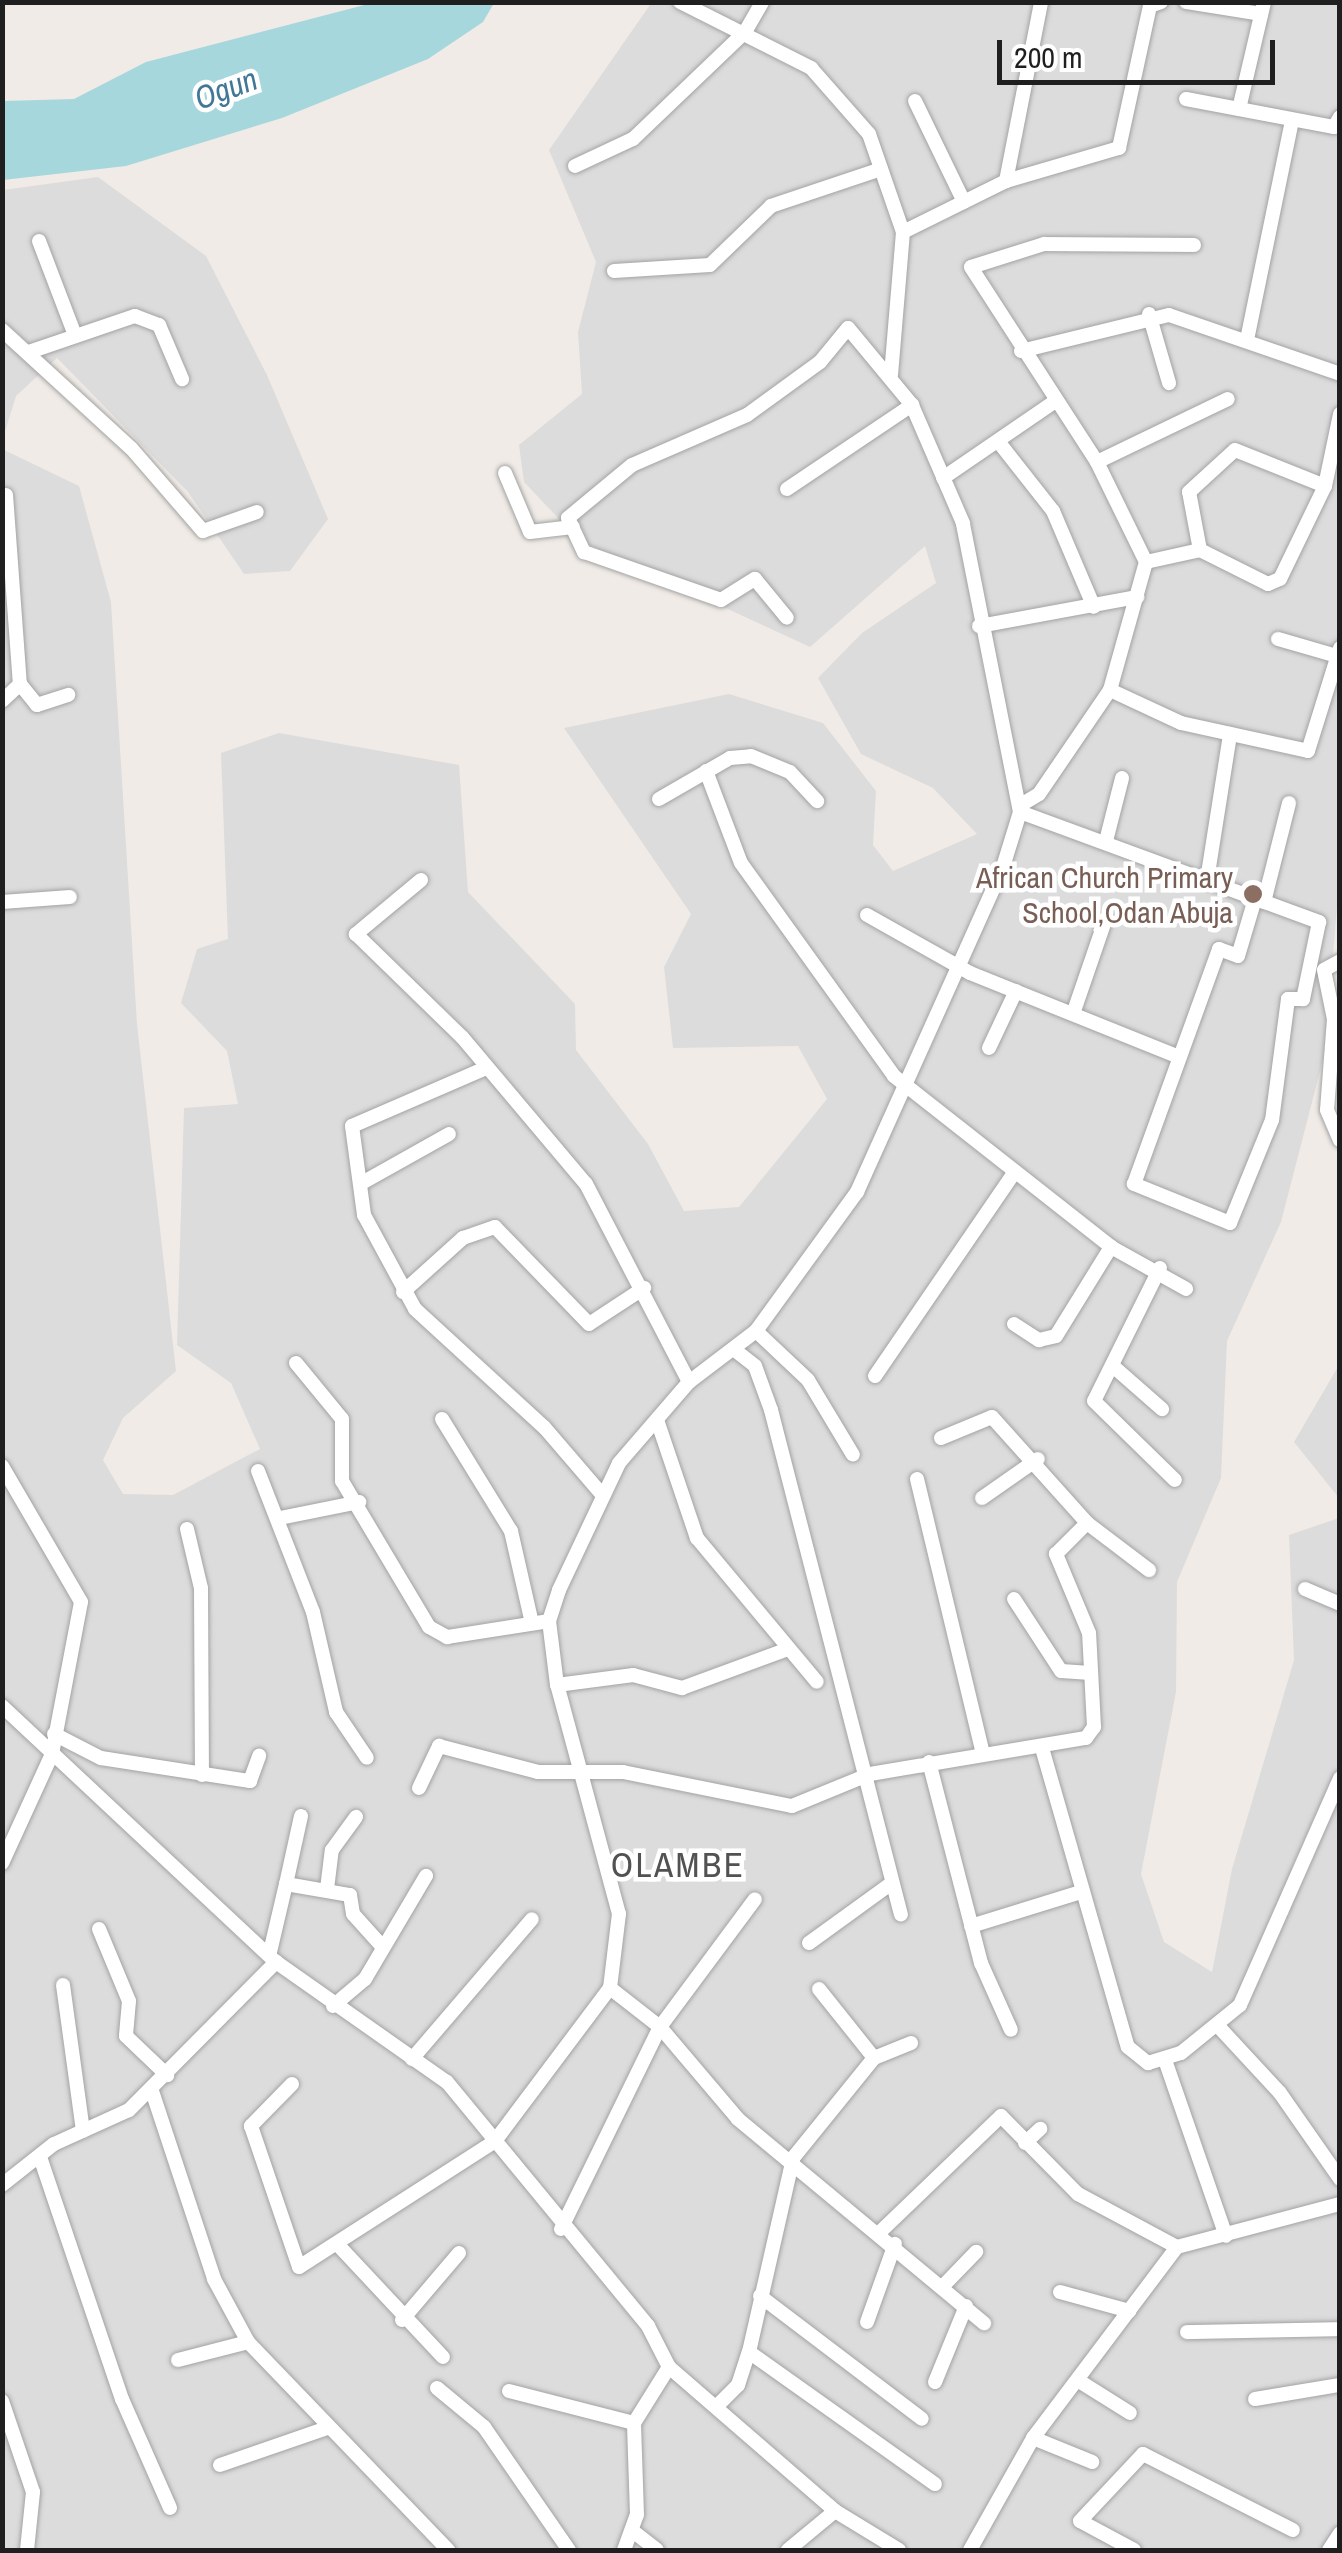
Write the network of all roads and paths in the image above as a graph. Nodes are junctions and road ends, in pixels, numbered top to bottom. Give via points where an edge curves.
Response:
1 (680, 2) edge
2 (762, 2) edge
3 (1041, 2) edge
4 (1160, 2) edge
5 (1186, 2) edge
6 (1262, 8) edge
7 (745, 32) junction
8 (1186, 99) dead end
9 (915, 101) dead end
10 (1238, 109) junction
11 (1340, 117) edge
12 (1292, 121) junction
13 (574, 166) dead end
14 (881, 169) junction
15 (1006, 181) junction
16 (964, 202) junction
17 (903, 232) junction
18 (38, 240) dead end
19 (1194, 245) dead end
20 (614, 271) dead end
21 (1149, 314) junction
22 (2, 330) edge
23 (73, 330) junction
24 (1248, 335) junction
25 (1021, 351) junction
26 (29, 352) junction
27 (891, 374) junction
28 (1340, 374) edge
29 (182, 379) dead end
30 (1169, 383) dead end
31 (1228, 399) dead end
32 (1054, 402) junction
33 (912, 405) junction
34 (1340, 414) edge
35 (1002, 445) junction
36 (1098, 462) junction
37 (505, 473) dead end
38 (943, 478) junction
39 (1325, 486) junction
40 (788, 489) dead end
41 (6, 495) dead end
42 (257, 512) dead end
43 (572, 527) junction
44 (1200, 550) junction
45 (1146, 562) junction
46 (1138, 597) junction
47 (8, 600) edge
48 (1094, 607) junction
49 (787, 618) dead end
50 (979, 626) junction
51 (1278, 639) dead end
52 (1338, 652) edge
53 (20, 684) junction
54 (1110, 690) junction
55 (68, 695) dead end
56 (2, 701) edge
57 (1230, 734) junction
58 (706, 771) junction
59 (1122, 778) dead end
60 (659, 799) dead end
61 (817, 801) dead end
62 (1289, 803) dead end
63 (1019, 809) junction
64 (1106, 841) junction
65 (421, 880) dead end
66 (1206, 880) junction
67 (70, 897) dead end
68 (1260, 901) junction
69 (2, 902) edge
70 (867, 915) dead end
71 (1106, 918) dead end
72 (1340, 961) edge
73 (962, 962) junction
74 (1016, 991) junction
75 (1074, 1012) junction
76 (989, 1048) dead end
77 (1176, 1056) junction
78 (486, 1068) junction
79 (907, 1090) junction
80 (449, 1134) dead end
81 (1340, 1140) edge
82 (1014, 1172) junction
83 (360, 1184) junction
84 (1111, 1246) junction
85 (1160, 1268) junction
86 (644, 1288) junction
87 (1186, 1289) dead end
88 (403, 1292) junction
89 (1014, 1324) dead end
90 (756, 1330) junction
91 (736, 1351) junction
92 (296, 1363) dead end
93 (1114, 1367) junction
94 (875, 1376) dead end
95 (689, 1382) junction
96 (1162, 1409) dead end
97 (442, 1419) dead end
98 (657, 1420) junction
99 (940, 1438) dead end
100 (854, 1455) dead end
101 (1038, 1459) junction
102 (2, 1466) edge
103 (258, 1471) dead end
104 (917, 1479) dead end
105 (1175, 1480) dead end
106 (600, 1492) junction
107 (982, 1498) dead end
108 (359, 1502) junction
109 (280, 1518) junction
110 (1087, 1524) junction
111 (188, 1530) dead end
112 (1150, 1570) dead end
113 (1305, 1589) dead end
114 (1014, 1600) dead end
115 (1340, 1604) edge
116 (531, 1619) junction
117 (549, 1621) junction
118 (788, 1649) junction
119 (1087, 1673) junction
120 (817, 1682) dead end
121 (557, 1685) junction
122 (2, 1706) edge
123 (54, 1734) junction
124 (1042, 1748) junction
125 (982, 1750) junction
126 (52, 1754) junction
127 (258, 1756) dead end
128 (366, 1758) dead end
129 (929, 1762) junction
130 (576, 1770) junction
131 (870, 1774) junction
132 (202, 1775) junction
133 (1339, 1779) edge
134 (419, 1788) dead end
135 (301, 1816) dead end
136 (356, 1817) dead end
137 (2, 1863) edge
138 (426, 1876) dead end
139 (892, 1883) junction
140 (286, 1884) junction
141 (327, 1889) junction
142 (1081, 1892) junction
143 (755, 1899) dead end
144 (901, 1915) dead end
145 (532, 1919) dead end
146 (972, 1926) junction
147 (99, 1929) dead end
148 (809, 1943) dead end
149 (380, 1944) junction
150 (273, 1957) junction
151 (63, 1986) dead end
152 (610, 1988) junction
153 (819, 1988) dead end
154 (333, 2006) junction
155 (1218, 2026) junction
156 (660, 2027) junction
157 (1012, 2030) dead end
158 (911, 2043) dead end
159 (874, 2058) junction
160 (412, 2059) junction
161 (1165, 2060) junction
162 (167, 2074) junction
163 (292, 2084) dead end
164 (152, 2090) junction
165 (1040, 2129) dead end
166 (83, 2131) junction
167 (496, 2142) junction
168 (1025, 2143) junction
169 (40, 2157) junction
170 (792, 2158) junction
171 (1340, 2179) edge
172 (2, 2185) edge
173 (1340, 2204) edge
174 (561, 2229) junction
175 (879, 2233) junction
176 (1226, 2236) junction
177 (895, 2244) junction
178 (339, 2246) junction
179 (1178, 2247) junction
180 (976, 2252) dead end
181 (459, 2253) dead end
182 (945, 2284) junction
183 (1060, 2292) dead end
184 (760, 2296) junction
185 (966, 2306) junction
186 (1130, 2311) junction
187 (402, 2320) junction
188 (867, 2322) dead end
189 (984, 2323) dead end
190 (1340, 2329) edge
191 (1187, 2332) dead end
192 (248, 2342) junction
193 (749, 2352) junction
194 (443, 2357) dead end
195 (178, 2360) dead end
196 (668, 2367) junction
197 (1079, 2381) junction
198 (935, 2382) dead end
199 (1340, 2385) edge
200 (437, 2388) dead end
201 (509, 2391) dead end
202 (1255, 2399) dead end
203 (2, 2401) edge
204 (717, 2406) junction
205 (1130, 2413) dead end
206 (922, 2419) dead end
207 (634, 2423) junction
208 (9, 2424) edge
209 (327, 2428) junction
210 (1032, 2438) junction
211 (1092, 2462) dead end
212 (220, 2465) dead end
213 (935, 2484) dead end
214 (170, 2508) dead end
215 (835, 2511) junction
216 (1293, 2530) dead end
217 (634, 2532) junction
218 (27, 2550) edge
219 (448, 2550) edge
220 (570, 2550) edge
221 (624, 2550) edge
222 (657, 2550) edge
223 (788, 2550) edge
224 (899, 2550) edge
225 (970, 2550) edge
226 (1134, 2550) edge

1 - 7 street
2 - 7 street
3 - 15 street
4 - 15 street via 1150,6 1119,148
5 - 6 street
6 - 10 street
7 - 13 street via 632,139
7 - 14 street via 834,89
8 - 10 street
9 - 16 street
10 - 12 street
11 - 12 street via 1334,127
12 - 24 street
14 - 17 street
14 - 20 street via 771,206 710,265
15 - 16 street
16 - 17 street
17 - 27 street
18 - 23 street
19 - 25 street via 1044,244 971,267
21 - 24 street
21 - 25 street
21 - 30 street
22 - 26 street
23 - 26 street
23 - 29 street via 146,319 159,325
24 - 28 street
25 - 32 street
26 - 42 street via 203,532
27 - 33 street
27 - 43 street via 848,328 820,362 747,414 632,464 568,518
31 - 36 street
32 - 35 street
32 - 36 street
33 - 38 street
33 - 40 street
34 - 39 street
35 - 38 street
35 - 48 street via 1053,511
36 - 45 street
37 - 43 street via 530,532
38 - 50 street via 963,523
39 - 44 street via 1280,579 1268,584
39 - 44 street via 1235,450 1189,492
41 - 47 street
43 - 49 street via 584,552 720,600 755,579
44 - 45 street
45 - 46 street
46 - 48 street
46 - 54 street
47 - 53 street
48 - 50 street
50 - 63 street
51 - 52 street
52 - 57 street via 1308,751
53 - 55 street via 34,704
53 - 56 street
54 - 57 street
54 - 63 street via 1039,794
57 - 66 street
58 - 60 street
58 - 61 street via 730,758 762,758
58 - 79 street via 741,864
59 - 64 street
62 - 68 street
63 - 64 street
63 - 73 street
64 - 66 street
65 - 78 street via 356,934
66 - 68 street
67 - 69 street
68 - 77 street via 1238,956 1219,949
68 - 77 street via 1319,922 1302,998 1288,999 1272,1120 1230,1223 1134,1184
70 - 73 street
71 - 75 street
72 - 81 street via 1324,970 1334,1019 1327,1110
73 - 74 street
73 - 79 street
74 - 75 street
74 - 76 street
75 - 77 street
78 - 83 street via 352,1126
78 - 86 street via 586,1184
79 - 82 street
79 - 90 street via 856,1192
80 - 83 street
82 - 84 street
82 - 94 street
83 - 88 street via 372,1242
84 - 85 street
84 - 89 street via 1056,1336 1038,1340
85 - 87 street
85 - 93 street
86 - 88 street via 588,1324 495,1227 463,1238
86 - 95 street
88 - 106 street
90 - 91 street
90 - 100 street via 808,1380
91 - 95 street
91 - 131 street via 755,1366 771,1410
92 - 108 street via 342,1419 339,1475
93 - 96 street
93 - 105 street via 1094,1401
95 - 98 street
97 - 116 street via 511,1532
98 - 106 street
98 - 118 street via 697,1538
99 - 101 street via 987,1414
101 - 107 street
101 - 110 street
102 - 123 street via 78,1587 76,1649
103 - 109 street
104 - 125 street
106 - 117 street
108 - 109 street
108 - 116 street via 436,1633
109 - 128 street via 336,1712
110 - 112 street
110 - 119 street via 1056,1554 1082,1602
111 - 132 street via 201,1588
113 - 115 street
114 - 119 street via 1060,1671
116 - 117 street
117 - 121 street
118 - 120 street
118 - 121 street via 682,1688 632,1675
119 - 124 street via 1092,1732
121 - 130 street
122 - 126 street
123 - 126 street
123 - 132 street via 100,1758
124 - 125 street
124 - 142 street
125 - 129 street
126 - 137 street
126 - 150 street
127 - 132 street via 250,1781
129 - 131 street
129 - 146 street
130 - 131 street via 776,1806
130 - 134 street via 538,1772 433,1747
130 - 152 street via 618,1914
131 - 139 street
133 - 155 street via 1240,2006
135 - 140 street
136 - 141 street via 332,1850
138 - 149 street
139 - 144 street
139 - 148 street
140 - 141 street
140 - 150 street
141 - 149 street via 350,1895
142 - 146 street
142 - 161 street via 1128,2047 1141,2061
143 - 156 street
145 - 160 street
146 - 157 street
147 - 162 street via 128,1995 126,2036
149 - 154 street via 365,1978
150 - 154 street
150 - 162 street
151 - 166 street
152 - 156 street
152 - 167 street
153 - 159 street
154 - 160 street
155 - 161 street
155 - 171 street via 1280,2093
156 - 170 street via 738,2119
156 - 174 street
158 - 159 street
159 - 170 street
160 - 167 street via 447,2082
161 - 176 street
162 - 164 street
163 - 178 street via 251,2126 277,2224 299,2267
164 - 166 street
164 - 192 street via 214,2279
165 - 168 street
166 - 169 street
167 - 174 street
167 - 178 street
168 - 175 street via 1001,2116 991,2118
168 - 179 street via 1078,2194
169 - 172 street
169 - 214 street via 116,2382
170 - 175 street
170 - 184 street
173 - 176 street
174 - 196 street via 648,2326
175 - 177 street
176 - 179 street
177 - 182 street
177 - 188 street
178 - 187 street
179 - 186 street
180 - 182 street
181 - 187 street
182 - 185 street
183 - 186 street
184 - 193 street
184 - 206 street
185 - 189 street
185 - 198 street
186 - 197 street
187 - 194 street
190 - 191 street
192 - 195 street
192 - 209 street
193 - 204 street via 738,2385
193 - 213 street
196 - 204 street
196 - 207 street
197 - 205 street
197 - 210 street
199 - 202 street
200 - 220 street via 484,2427
201 - 207 street
203 - 208 street
204 - 215 street
207 - 217 street
208 - 218 street via 34,2492
209 - 212 street
209 - 219 street
210 - 211 street
210 - 225 street
215 - 223 street
215 - 224 street
216 - 226 street via 1142,2454 1080,2521
217 - 221 street
217 - 222 street

